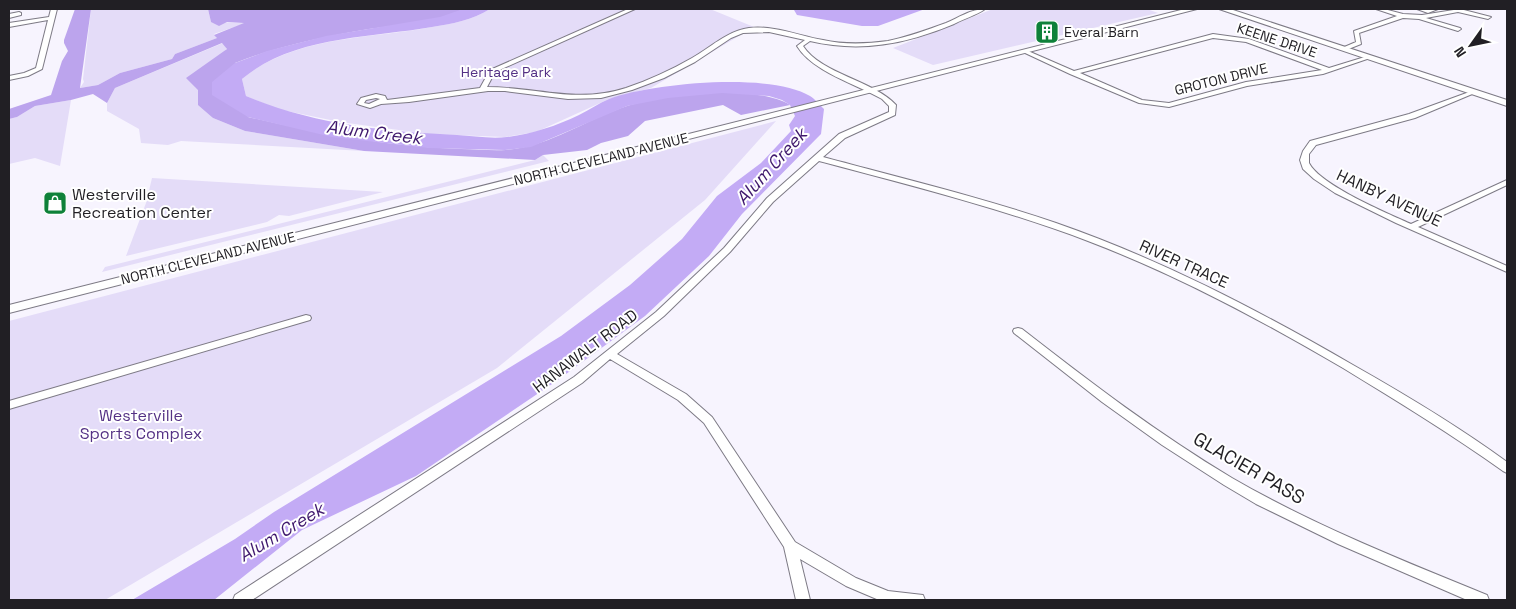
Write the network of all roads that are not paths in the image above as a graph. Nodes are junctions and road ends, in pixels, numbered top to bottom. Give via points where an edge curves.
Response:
1 (54, 9) edge
2 (633, 9) edge
3 (639, 9) edge
4 (982, 9) edge
5 (1194, 9) edge
6 (1223, 9) edge
7 (1379, 9) edge
8 (1420, 9) edge
9 (1435, 9) edge
10 (19, 14) dead end
11 (9, 16) edge
12 (1403, 16) junction
13 (1417, 17) junction
14 (52, 18) junction
15 (1488, 18) dead end
16 (10, 24) edge
17 (1458, 29) dead end
18 (9, 34) edge
19 (809, 39) junction
20 (1344, 49) junction
21 (1026, 52) junction
22 (1370, 57) junction
23 (1329, 70) junction
24 (1072, 73) junction
25 (9, 78) edge
26 (482, 90) junction
27 (873, 90) junction
28 (1474, 92) junction
29 (382, 102) dead end
30 (1507, 103) edge
31 (817, 158) junction
32 (1507, 182) edge
33 (1413, 226) junction
34 (1507, 269) edge
35 (9, 309) edge
36 (306, 318) dead end
37 (1018, 331) dead end
38 (611, 355) junction
39 (9, 405) edge
40 (1507, 468) edge
41 (790, 546) junction
42 (240, 600) edge
43 (803, 600) edge
44 (918, 600) edge
45 (1482, 600) edge

1 - 14 street
2 - 3 street
2 - 26 street via 492,71
4 - 19 street via 884,44 854,46
5 - 21 main road, NORTH CLEVELAND AVENUE
6 - 20 main road
7 - 12 street
8 - 9 street
10 - 11 street
12 - 13 street
12 - 20 street via 1356,32 1359,43
13 - 15 street via 1453,9
13 - 17 street
14 - 16 street
14 - 25 street via 39,69
16 - 18 street
19 - 26 street via 763,29 738,32 684,65 634,87 603,96 572,99
19 - 27 street via 800,49 814,61
20 - 22 main road
21 - 24 street, GROTON DRIVE
21 - 27 main road, NORTH CLEVELAND AVENUE
22 - 23 street, GROTON DRIVE
22 - 28 main road
23 - 24 street, GROTON DRIVE via 1254,82 1169,105 1141,102
23 - 24 street, KEENE DRIVE via 1247,40 1214,36
26 - 29 street
27 - 31 street, HANAWALT ROAD via 894,105 892,113 851,131
27 - 35 main road, NORTH CLEVELAND AVENUE
28 - 30 main road
28 - 33 street, HANBY AVENUE via 1412,116 1312,143 1304,154 1306,169 1327,186
31 - 38 street, HANAWALT ROAD via 770,200 702,276
31 - 40 street, RIVER TRACE via 985,204 1054,226 1138,259 1228,300 1318,349 1426,412
32 - 33 street
33 - 34 street, HANBY AVENUE
36 - 39 street
37 - 45 street, GLACIER PASS via 1146,429 1260,499 1375,555
38 - 41 street via 682,397 708,420
38 - 42 street, HANAWALT ROAD via 578,380
41 - 43 street
41 - 44 street via 852,582 887,597

